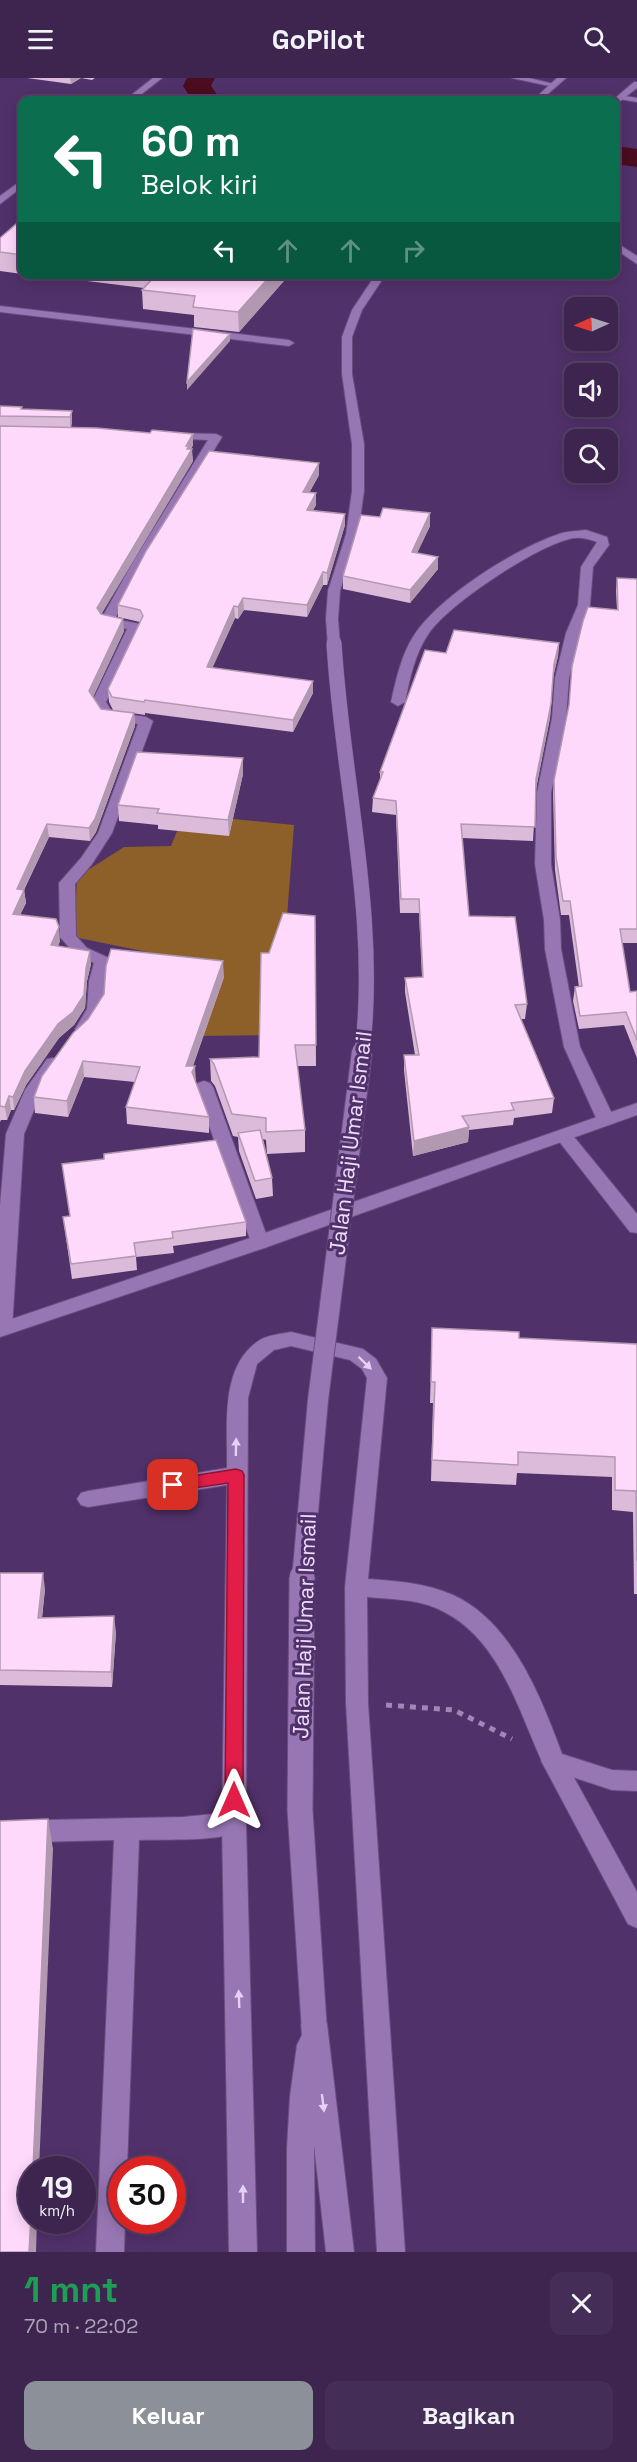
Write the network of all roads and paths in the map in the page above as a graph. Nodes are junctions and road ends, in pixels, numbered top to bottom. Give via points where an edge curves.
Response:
1 (158, 78) edge
2 (516, 78) edge
3 (562, 78) edge
4 (637, 84) edge
5 (554, 85) junction
6 (134, 96) edge
7 (542, 96) edge
8 (620, 98) edge
9 (620, 100) edge
10 (637, 100) edge
11 (18, 186) edge
12 (0, 201) edge
13 (620, 249) edge
14 (637, 261) edge
15 (378, 279) edge
16 (0, 309) edge
17 (289, 343) dead end
18 (156, 436) edge
19 (398, 702) dead end
20 (75, 1037) edge
21 (61, 1053) edge
22 (204, 1087) dead end
23 (637, 1109) edge
24 (606, 1120) junction
25 (564, 1136) junction
26 (637, 1227) edge
27 (260, 1242) junction
28 (1, 1330) edge
29 (236, 1475) junction
30 (88, 1499) dead end
31 (356, 1587) junction
32 (357, 1703) junction
33 (553, 1761) junction
34 (637, 1781) edge
35 (234, 1823) junction
36 (127, 1829) junction
37 (0, 1832) edge
38 (637, 1916) edge
39 (314, 2024) junction
40 (110, 2252) edge
41 (243, 2252) edge
42 (301, 2252) edge
43 (340, 2252) edge
44 (391, 2252) edge

1 - 6 street
2 - 5 street
3 - 5 street
4 - 8 street
5 - 7 street
9 - 10 street
11 - 12 street
13 - 14 street
15 - 39 street, Jalan Haji Umar Ismail, bridge via 357,310 347,336 347,374 358,444 358,491 352,534 334,591 332,619 365,920 365,1029 318,1400 302,1562 300,1810
16 - 17 street
18 - 20 street via 216,437 107,621 135,627 99,702 107,716 146,721 105,833 67,883 68,937 81,951 103,961 95,1009
19 - 24 street via 410,652 435,617 547,541 578,534 603,540 587,567 584,605 562,678 559,718 544,793 543,864 553,949 572,1047
21 - 28 street via 34,1090 15,1134
22 - 27 street
23 - 24 street
24 - 25 street
25 - 26 street
25 - 27 street
27 - 28 street
29 - 30 street
29 -> 31 street via 238,1398 248,1361 268,1344 291,1340 356,1354 369,1364 377,1378
29 - 35 street
31 - 32 street
31 - 33 street via 432,1598 454,1606 474,1621 499,1651 528,1697
32 - 33 path via 454,1710
32 - 44 street
33 - 34 street via 612,1780
33 - 38 street
35 - 36 street
41 -> 35 street
36 - 37 street
36 - 40 street
39 - 42 street, Jalan Haji Umar Ismail via 304,2081 299,2151
39 -> 43 street, Jalan Haji Umar Ismail

